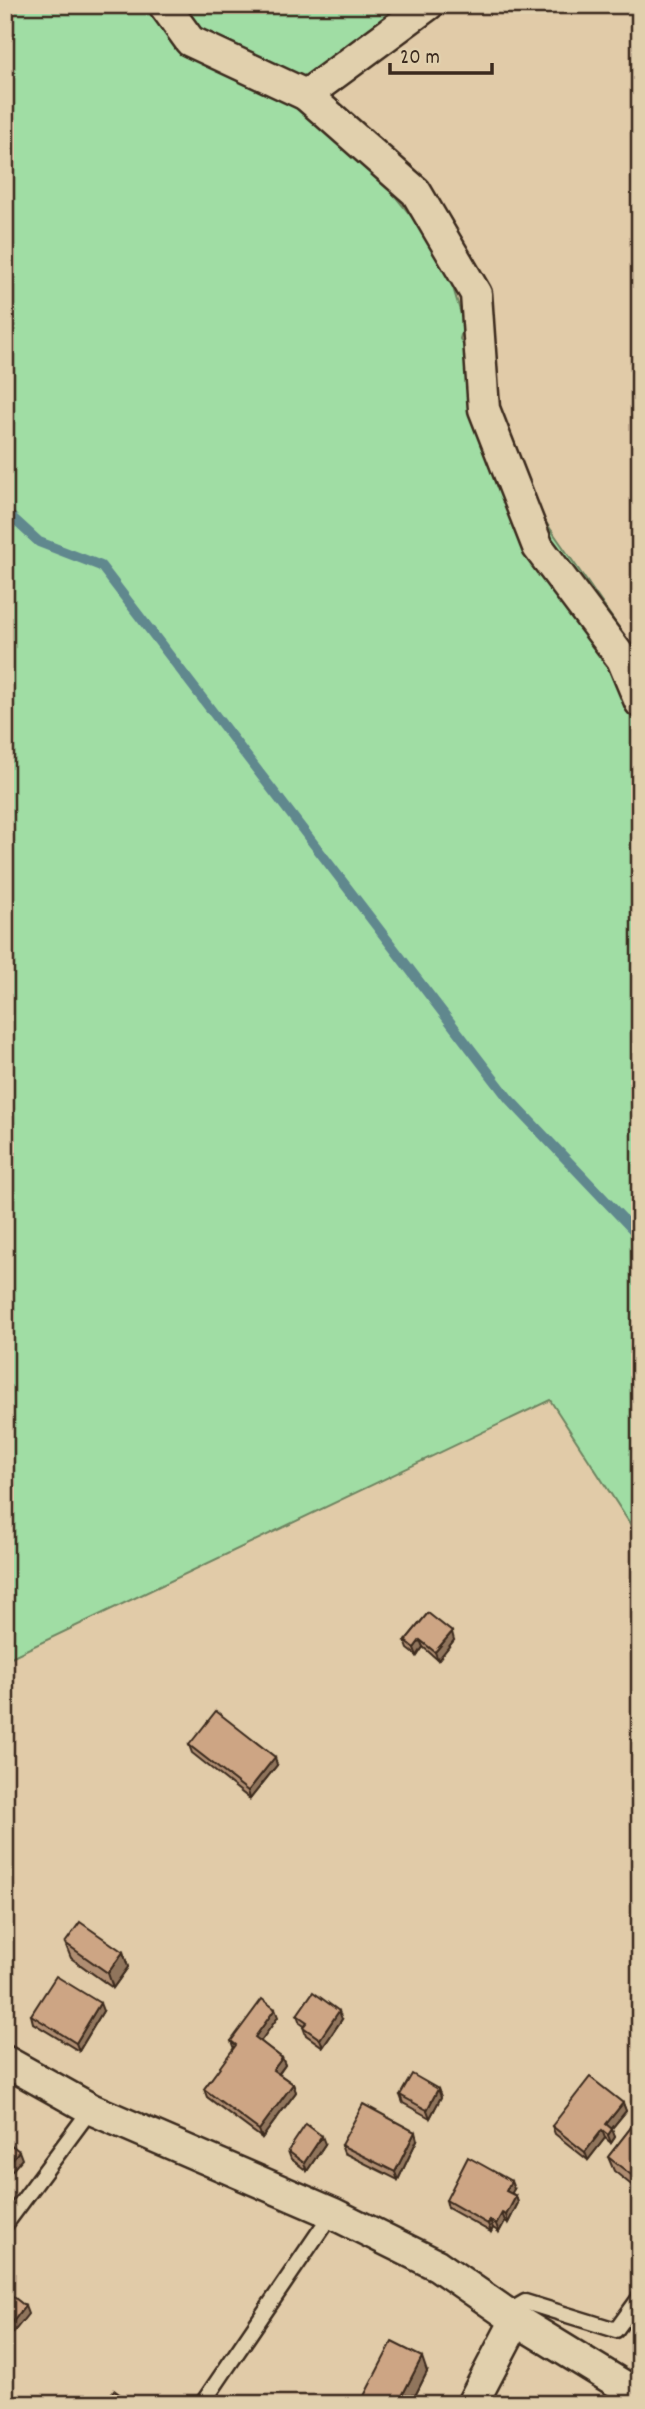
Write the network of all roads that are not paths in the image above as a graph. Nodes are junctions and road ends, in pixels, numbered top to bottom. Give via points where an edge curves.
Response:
1 (164, 5) edge
2 (428, 5) edge
3 (306, 95) junction
4 (640, 702) edge
5 (5, 2061) edge
6 (91, 2109) junction
7 (332, 2213) junction
8 (5, 2225) edge
9 (640, 2297) edge
10 (511, 2316) junction
11 (640, 2396) edge
12 (202, 2404) edge
13 (472, 2404) edge

1 - 3 street via 190,41
2 - 3 street
3 - 4 street via 416,192 477,294 484,408 538,547 622,659
5 - 6 street
6 - 7 street
6 - 8 lane
7 - 10 street via 438,2265
7 - 12 lane
9 - 10 lane via 616,2330 525,2302
10 - 11 street
10 - 13 street

